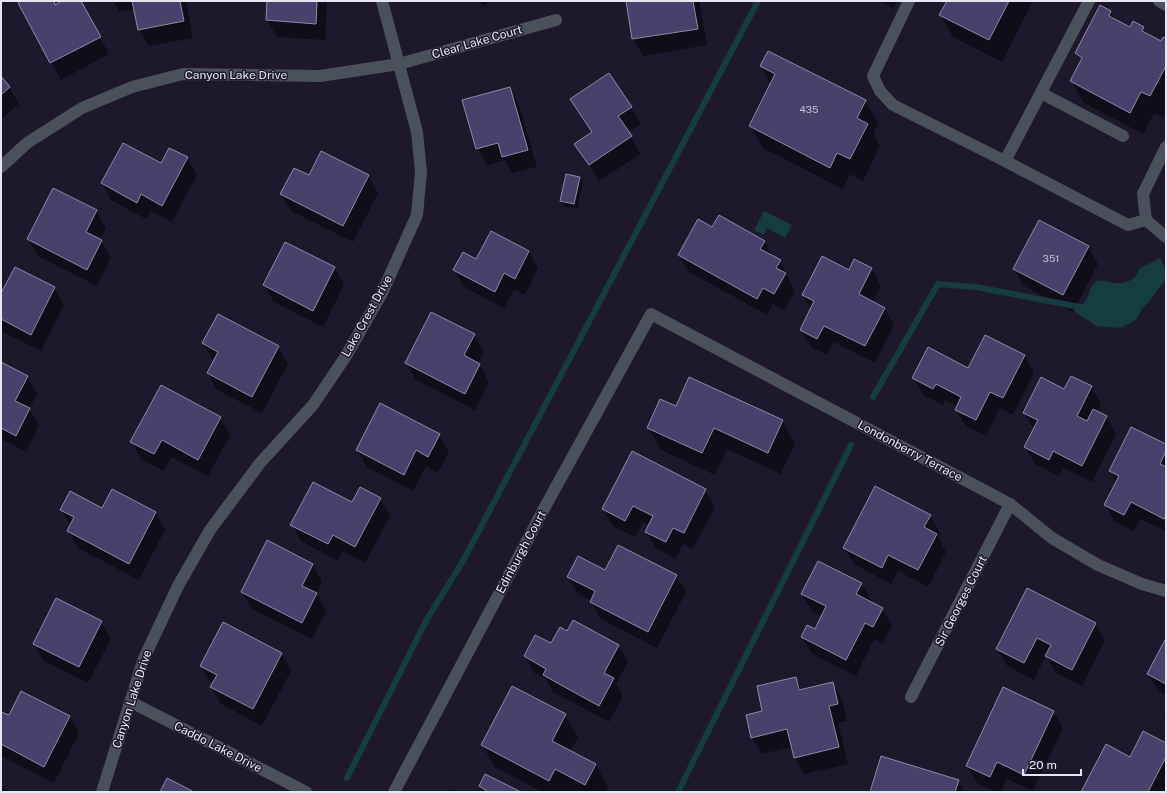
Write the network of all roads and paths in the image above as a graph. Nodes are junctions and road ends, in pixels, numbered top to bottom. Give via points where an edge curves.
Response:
1 (382, 1) edge
2 (909, 1) edge
3 (1089, 1) edge
4 (1159, 1) edge
5 (1166, 5) edge
6 (556, 20) dead end
7 (398, 64) junction
8 (1041, 93) junction
9 (1123, 136) dead end
10 (1166, 147) edge
11 (1005, 161) junction
12 (1, 167) edge
13 (1146, 220) junction
14 (1166, 237) edge
15 (651, 314) joint
16 (1010, 504) junction
17 (178, 586) joint
18 (1166, 591) edge
19 (911, 697) dead end
20 (131, 702) junction
21 (102, 792) edge
22 (306, 792) edge
23 (394, 792) edge

1 - 7 street, Lake Crest Drive
2 - 11 street via 873,76 880,91 893,105
3 - 8 street
4 - 5 street
6 - 7 street, Clear Lake Court
7 - 12 street, Canyon Lake Drive via 320,76 183,74 132,87 82,108 27,143
7 - 17 street, Lake Crest Drive via 417,132 421,172 417,215 382,293 346,356 314,405 260,463 210,530
8 - 9 street
8 - 11 street
10 - 13 street via 1142,194
11 - 13 street via 1128,225
13 - 14 street
15 - 16 street, Londonberry Terrace
15 - 23 street, Edinburgh Court via 546,505
16 - 18 street, Londonberry Terrace via 1052,538 1098,564 1142,584
16 - 19 street, Sir Georges Court
17 - 20 street, Canyon Lake Drive via 144,658
20 - 21 street, Canyon Lake Drive
20 - 22 street, Caddo Lake Drive

